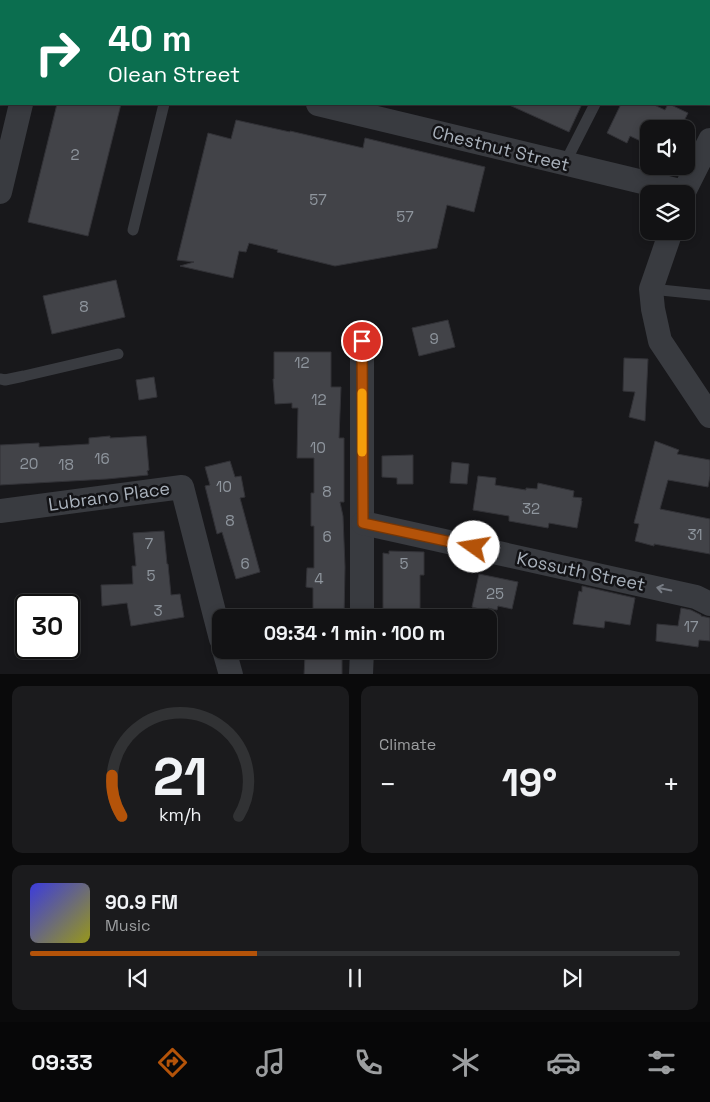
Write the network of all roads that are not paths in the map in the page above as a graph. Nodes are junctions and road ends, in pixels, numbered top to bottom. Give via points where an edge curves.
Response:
1 (21, 105) edge
2 (164, 105) edge
3 (322, 105) edge
4 (594, 105) edge
5 (710, 140) edge
6 (565, 163) junction
7 (652, 185) edge
8 (687, 185) edge
9 (0, 192) edge
10 (133, 230) dead end
11 (667, 240) edge
12 (651, 289) junction
13 (710, 295) edge
14 (362, 341) dead end
15 (118, 354) dead end
16 (0, 380) edge
17 (710, 416) edge
18 (0, 511) edge
19 (363, 523) junction
20 (710, 604) edge
21 (213, 609) edge
22 (362, 609) edge
23 (226, 659) edge
24 (362, 659) edge
25 (230, 674) edge
26 (361, 674) edge

1 - 9 street
2 - 10 lane
3 - 6 street, Chestnut Street
4 - 6 lane
5 - 8 street
6 - 7 street, Chestnut Street
11 - 12 street
12 - 13 lane
12 - 17 street via 660,341
14 - 19 street
15 - 16 lane
18 - 21 street, Lubrano Place via 182,487
20 -> 19 street, Kossuth Street via 696,596
19 - 22 street
23 - 25 street
24 - 26 street

